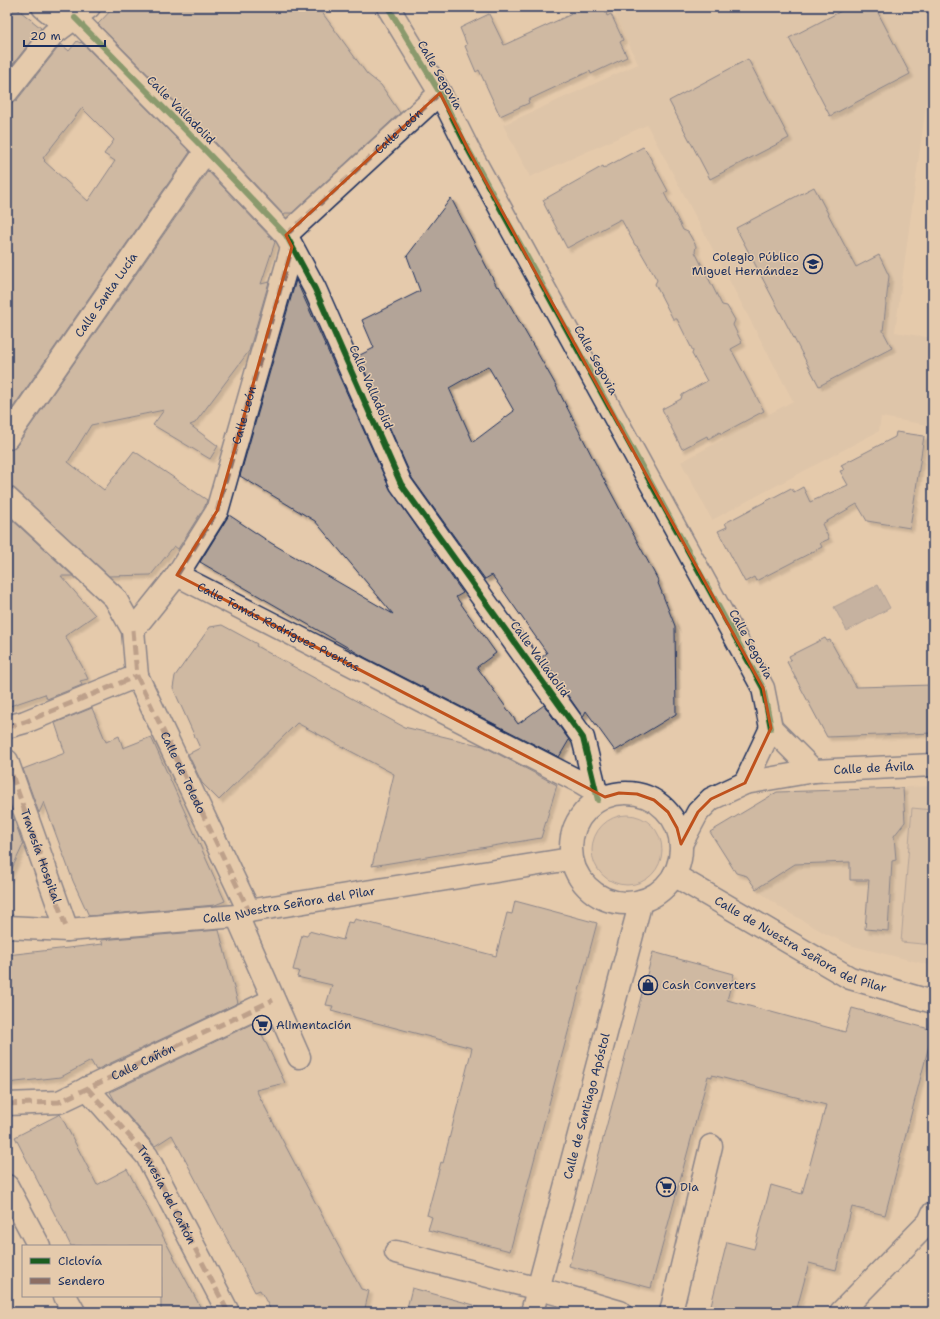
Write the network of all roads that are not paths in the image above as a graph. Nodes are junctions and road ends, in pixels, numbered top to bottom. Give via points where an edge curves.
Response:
1 (43, 7) edge
2 (388, 7) edge
3 (76, 17) edge
4 (7, 92) edge
5 (440, 94) junction
6 (206, 151) junction
7 (289, 241) junction
8 (7, 438) edge
9 (7, 498) edge
10 (177, 575) junction
11 (133, 630) junction
12 (137, 676) junction
13 (7, 727) edge
14 (771, 728) junction
15 (7, 761) edge
16 (933, 765) edge
17 (814, 771) junction
18 (745, 783) junction
19 (600, 796) junction
20 (681, 844) junction
21 (570, 859) junction
22 (674, 875) junction
23 (641, 901) junction
24 (243, 913) junction
25 (7, 927) edge
26 (67, 930) junction
27 (273, 1000) junction
28 (933, 1002) edge
29 (299, 1057) dead end
30 (87, 1088) junction
31 (7, 1104) edge
32 (711, 1146) dead end
33 (7, 1186) edge
34 (933, 1213) edge
35 (38, 1245) edge
36 (396, 1252) dead end
37 (537, 1289) junction
38 (66, 1297) edge
39 (74, 1312) edge
40 (228, 1312) edge
41 (532, 1312) edge
42 (620, 1312) edge
43 (671, 1312) edge
44 (841, 1312) edge

1 - 3 street, Calle Valladolid
2 - 5 street, Calle Segovia
3 - 4 street via 52,35
3 - 6 street, Calle Valladolid
5 - 7 street, Calle León
5 - 14 street, Calle Segovia via 472,158 763,688
6 - 7 street, Calle Valladolid
6 - 8 street, Calle Santa Lucía
7 - 10 street, Calle León via 217,511
7 - 19 street, Calle Valladolid via 315,289 401,484 583,738
9 - 11 street via 115,598
10 - 11 street
10 - 19 street, Calle Tomás Rodríguez Puertas via 582,783
11 - 12 street, Calle de Toledo
12 - 13 street
12 - 24 street, Calle de Toledo
14 - 17 street
14 - 18 street
15 - 26 street, Travesía Hospital
16 - 17 street, Calle de Ávila
17 - 18 street, Calle de Ávila
18 - 20 street, Calle de Ávila via 711,798 698,812
19 - 20 street via 637,794 654,800 668,812 677,828
19 - 21 street via 579,819 572,833
20 - 22 street via 680,860
21 - 23 street via 592,892 608,900 624,903
21 - 24 street, Calle Nuestra Señora del Pilar
22 - 23 street via 654,895
22 - 28 street, Calle de Nuestra Señora del Pilar via 850,978
23 - 37 street, Calle de Santiago Apóstol
24 - 26 street, Calle Nuestra Señora del Pilar
24 - 27 street, Calle de Toledo
25 - 26 street, Calle Nuestra Señora del Pilar
27 - 29 street, Calle de Toledo
27 - 30 street, Calle Cañón
30 - 31 street, Calle Cañón via 59,1102
30 - 40 street, Travesía del Cañón via 146,1156
32 - 43 street
33 - 35 street
34 - 44 street via 929,1222
36 - 37 street
37 - 41 street, Calle de Santiago Apóstol
37 - 42 street
38 - 39 street

